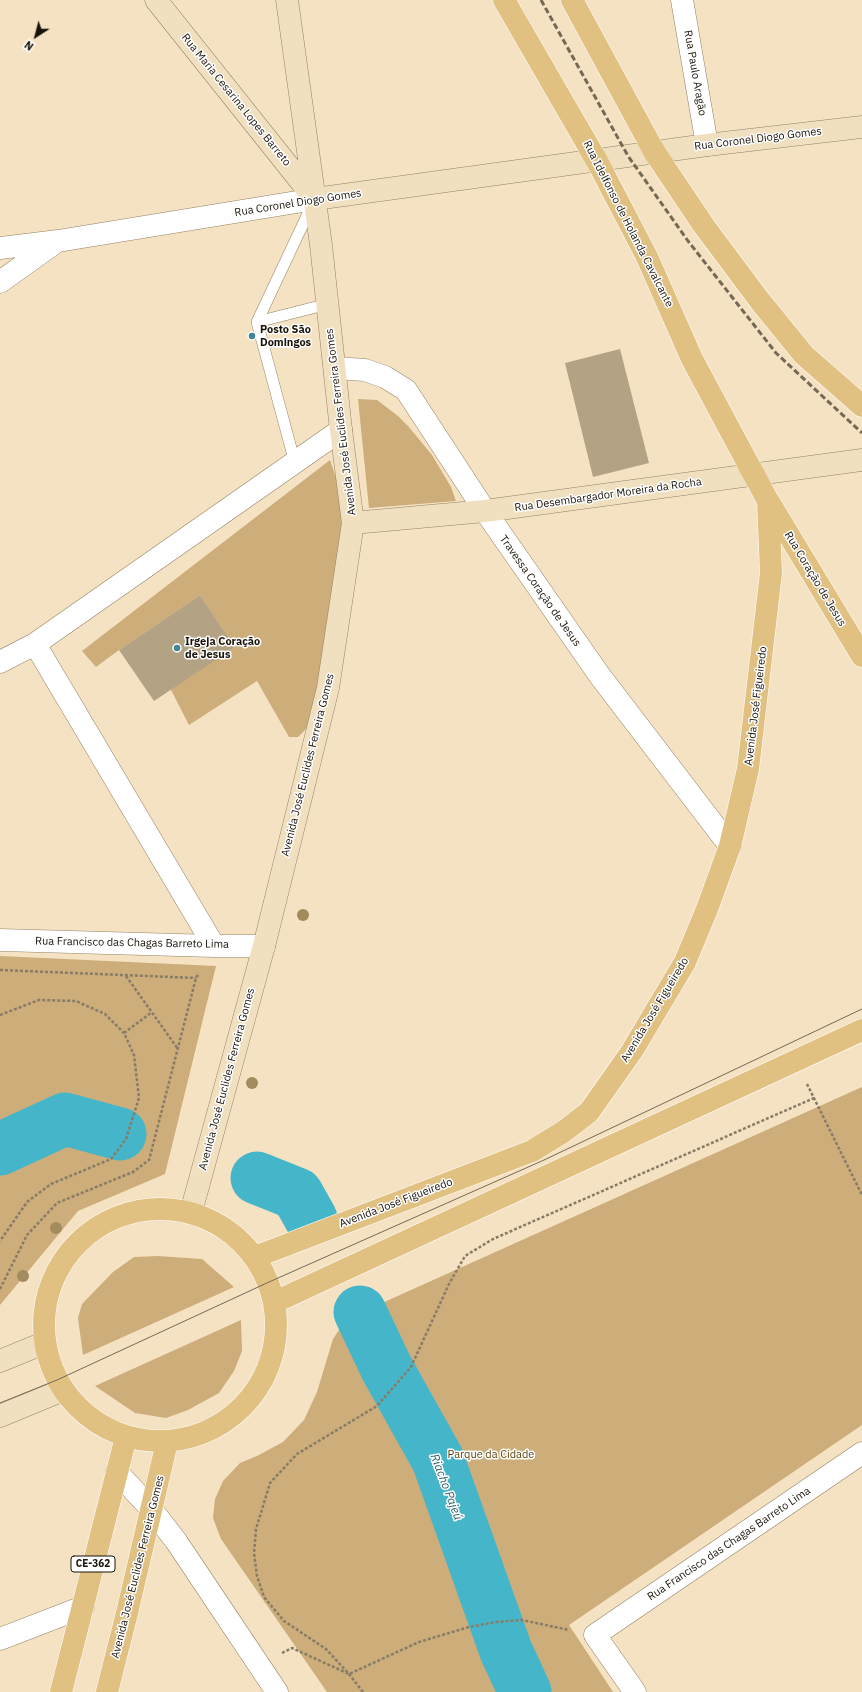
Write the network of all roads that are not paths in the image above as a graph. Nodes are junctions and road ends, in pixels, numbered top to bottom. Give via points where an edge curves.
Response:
1 (156, 0) edge
2 (287, 0) edge
3 (504, 0) edge
4 (572, 0) edge
5 (682, 0) edge
6 (862, 127) edge
7 (707, 145) junction
8 (655, 153) junction
9 (597, 161) junction
10 (315, 199) junction
11 (58, 241) junction
12 (0, 248) edge
13 (0, 282) edge
14 (328, 304) junction
15 (257, 322) junction
16 (335, 368) junction
17 (862, 406) edge
18 (341, 430) junction
19 (862, 460) edge
20 (294, 463) junction
21 (754, 475) junction
22 (768, 501) junction
23 (485, 511) junction
24 (353, 523) junction
25 (35, 644) junction
26 (862, 656) edge
27 (0, 662) edge
28 (730, 846) junction
29 (0, 940) edge
30 (214, 946) junction
31 (264, 946) junction
32 (862, 1030) edge
33 (191, 1212) junction
34 (255, 1257) junction
35 (275, 1302) junction
36 (44, 1343) junction
37 (0, 1361) edge
38 (63, 1390) junction
39 (0, 1416) edge
40 (126, 1436) junction
41 (167, 1442) junction
42 (862, 1453) edge
43 (117, 1472) junction
44 (152, 1510) junction
45 (83, 1607) junction
46 (0, 1640) edge
47 (60, 1692) edge
48 (106, 1692) edge
49 (277, 1692) edge
50 (635, 1692) edge

1 - 10 street, Rua Maria Cesarina Lopes Barreto
2 - 10 street, Avenida José Euclides Ferreira Gomes
3 - 9 main road, Rua Idelfonso de Holanda Cavalcante
4 - 8 main road
5 - 7 street, Rua Paulo Aragão
6 - 7 street, Rua Coronel Diogo Gomes
7 - 8 street, Rua Coronel Diogo Gomes
8 - 9 street, Rua Coronel Diogo Gomes
8 - 17 main road via 704,226 794,343 804,355
9 - 10 street, Rua Coronel Diogo Gomes
9 - 21 main road, Rua Idelfonso de Holanda Cavalcante via 647,257 692,359
10 - 11 street, Rua Coronel Diogo Gomes
10 - 14 street, Avenida José Euclides Ferreira Gomes
10 - 15 lane
11 - 12 street, Rua Coronel Diogo Gomes
11 - 13 street
14 - 15 lane
14 - 16 street, Avenida José Euclides Ferreira Gomes
15 - 20 lane
16 - 18 street, Avenida José Euclides Ferreira Gomes
16 - 23 street, Travessa Coração de Jesus via 365,370 385,377 406,390
18 - 20 street
18 - 24 street, Avenida José Euclides Ferreira Gomes
19 - 21 street, Rua Desembargador Moreira da Rocha
20 - 25 street
21 - 22 main road, Avenida José Figueiredo
21 - 23 street, Rua Desembargador Moreira da Rocha
22 - 26 main road, Rua Coração de Jesus
22 - 28 main road, Avenida José Figueiredo via 770,573 759,678 748,769
23 - 24 street, Rua Desembargador Moreira da Rocha
23 - 28 street, Travessa Coração de Jesus via 600,676
24 - 31 street, Avenida José Euclides Ferreira Gomes via 328,688
25 - 27 street
25 - 30 street
28 - 34 main road, Avenida José Figueiredo via 685,962 632,1051 589,1112 532,1151
29 - 30 street, Rua Francisco das Chagas Barreto Lima
30 - 31 street, Rua Francisco das Chagas Barreto Lima
31 - 33 street, Avenida José Euclides Ferreira Gomes
32 - 35 main road
33 - 34 main road via 227,1229
33 - 36 main road via 152,1208 114,1217 81,1237 57,1268 44,1304
34 - 35 main road via 267,1278
35 - 41 main road via 277,1335 270,1368 253,1396 230,1420 200,1435
36 - 37 street
36 - 38 main road via 54,1375
38 - 39 street
38 - 40 main road via 90,1418
40 - 41 main road
40 - 43 main road, CE-362
41 - 44 main road, Avenida José Euclides Ferreira Gomes
42 - 50 street, Rua Francisco das Chagas Barreto Lima via 595,1635
43 - 44 street
43 - 45 main road, CE-362
44 - 48 main road, Avenida José Euclides Ferreira Gomes
44 - 49 street via 176,1540
45 - 46 street
45 - 47 main road, CE-362

